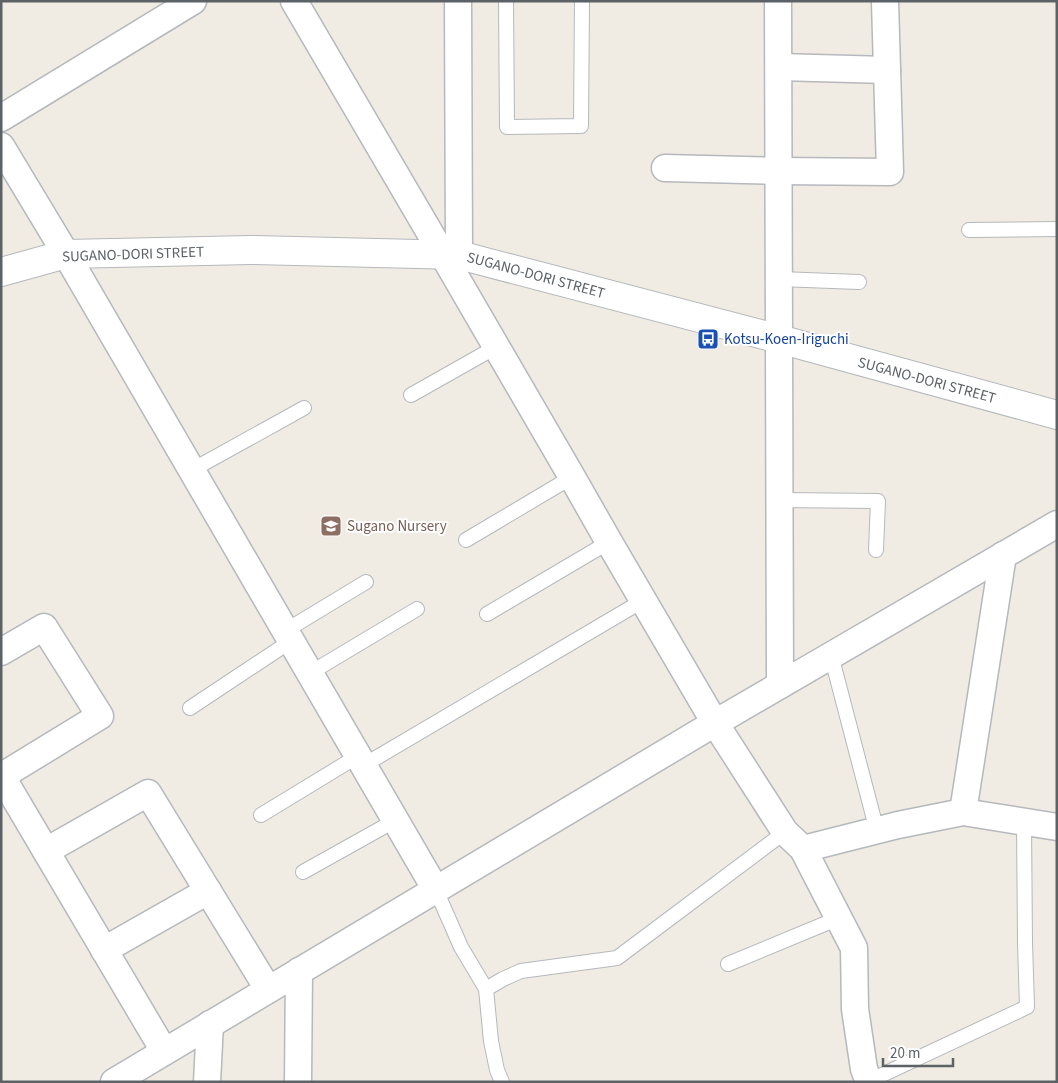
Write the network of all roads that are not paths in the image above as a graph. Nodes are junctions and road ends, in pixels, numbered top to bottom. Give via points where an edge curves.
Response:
1 (193, 1) edge
2 (294, 1) edge
3 (458, 1) edge
4 (506, 1) edge
5 (582, 1) edge
6 (778, 1) edge
7 (885, 1) edge
8 (778, 67) junction
9 (887, 70) junction
10 (1, 118) edge
11 (1, 146) edge
12 (665, 168) dead end
13 (779, 171) junction
14 (1057, 229) edge
15 (969, 230) dead end
16 (66, 254) junction
17 (451, 255) junction
18 (1, 272) edge
19 (779, 279) junction
20 (859, 282) dead end
21 (779, 339) junction
22 (496, 347) junction
23 (411, 395) dead end
24 (304, 408) dead end
25 (1057, 415) edge
26 (192, 470) junction
27 (572, 477) junction
28 (780, 500) junction
29 (1057, 524) edge
30 (466, 540) dead end
31 (609, 542) junction
32 (876, 550) dead end
33 (1002, 555) junction
34 (366, 582) dead end
35 (644, 600) junction
36 (416, 608) dead end
37 (487, 614) dead end
38 (288, 636) junction
39 (1, 652) edge
40 (831, 655) junction
41 (310, 673) junction
42 (780, 685) junction
43 (190, 708) dead end
44 (715, 723) junction
45 (361, 760) junction
46 (2, 776) edge
47 (963, 812) junction
48 (261, 815) dead end
49 (396, 820) junction
50 (1024, 822) junction
51 (1057, 827) edge
52 (877, 831) junction
53 (794, 840) junction
54 (46, 851) junction
55 (303, 872) dead end
56 (208, 890) junction
57 (436, 890) junction
58 (838, 918) junction
59 (104, 950) junction
60 (728, 964) dead end
61 (299, 971) junction
62 (268, 989) junction
63 (486, 989) junction
64 (210, 1024) junction
65 (164, 1051) junction
66 (114, 1082) edge
67 (207, 1082) edge
68 (298, 1082) edge
69 (502, 1082) edge
70 (865, 1082) edge
71 (869, 1082) edge

1 - 10 street
2 - 17 street
3 - 17 street
4 - 5 lane via 507,127 581,126
6 - 8 street
7 - 9 street
8 - 9 street
8 - 13 street
9 - 13 street via 890,172
11 - 16 street
12 - 13 street
13 - 19 street
14 - 15 lane
16 - 17 street, SUGANO-DORI STREET via 251,250
16 - 18 street, SUGANO-DORI STREET
16 - 26 street
17 - 21 street, SUGANO-DORI STREET
17 - 22 street
19 - 20 lane
19 - 21 street
21 - 25 street, SUGANO-DORI STREET
21 - 28 street
22 - 23 lane
22 - 27 street
24 - 26 lane
26 - 38 street
27 - 30 lane
27 - 31 street
28 - 32 lane via 878,501
28 - 42 street
29 - 33 street
31 - 35 street
31 - 37 lane
33 - 40 street
33 - 47 street
34 - 38 lane
35 - 44 street
35 - 45 lane
36 - 41 lane
38 - 41 street
38 - 43 lane
39 - 46 street via 44,627 100,716
40 - 42 street
40 - 52 lane
41 - 45 street
42 - 44 street
44 - 53 street
44 - 57 street
45 - 48 lane
45 - 49 street
46 - 54 street
47 - 50 street
47 - 52 street
49 - 55 lane
49 - 57 street
50 - 51 street
50 - 71 lane via 1027,1007
52 - 53 street
53 - 58 street
53 - 63 lane via 617,958 522,971
54 - 56 street via 148,792
54 - 59 street
56 - 59 street
56 - 62 street
57 - 61 street
57 - 63 lane via 461,947
58 - 60 lane
58 - 71 street via 854,948 855,1009
59 - 65 street
61 - 62 street
61 - 68 street
62 - 64 street
63 - 69 lane via 491,1041
64 - 65 street
64 - 67 street
65 - 66 street
70 - 71 lane

